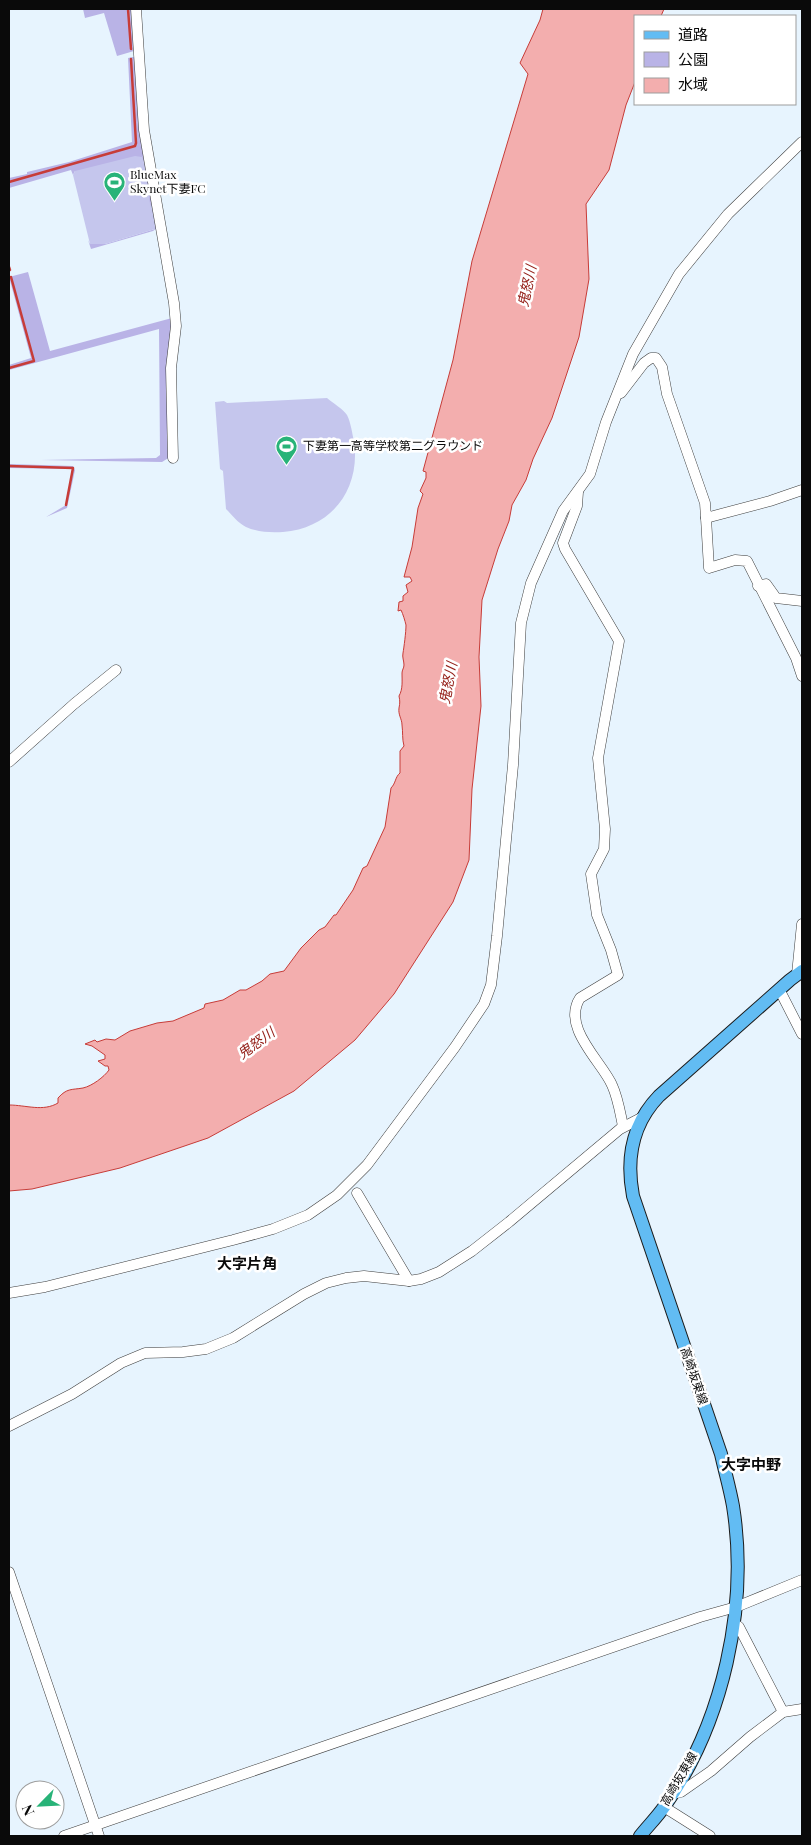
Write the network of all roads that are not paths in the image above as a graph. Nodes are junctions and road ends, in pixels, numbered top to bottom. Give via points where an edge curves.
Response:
1 (136, 9) edge
2 (802, 142) edge
3 (614, 402) junction
4 (173, 458) dead end
5 (802, 490) edge
6 (578, 492) junction
7 (706, 518) junction
8 (758, 586) junction
9 (802, 601) edge
10 (116, 670) dead end
11 (802, 676) edge
12 (9, 762) edge
13 (802, 924) edge
14 (799, 973) edge
15 (779, 989) junction
16 (802, 1034) edge
17 (643, 1117) junction
18 (623, 1126) junction
19 (357, 1193) dead end
20 (408, 1281) junction
21 (9, 1293) edge
22 (9, 1426) edge
23 (9, 1572) edge
24 (802, 1580) edge
25 (736, 1608) junction
26 (734, 1623) junction
27 (802, 1709) edge
28 (783, 1712) junction
29 (672, 1794) junction
30 (664, 1807) junction
31 (96, 1826) junction
32 (64, 1836) edge
33 (99, 1836) edge
34 (640, 1836) edge
35 (710, 1836) edge

1 - 4 street via 144,130 176,326 171,368
2 - 3 street via 728,214 679,274 633,354
3 - 6 street via 590,474
3 - 7 street via 644,363 656,358 662,367 666,394 705,503
5 - 7 street
6 - 18 street via 577,506 563,543 619,641 598,758 604,849 591,874 597,915 618,975 580,998 575,1016 584,1044 611,1082
6 - 21 street via 563,511 547,544 531,583 521,623 513,764 491,985 484,1004 456,1047 366,1165 337,1195 308,1214 273,1229 233,1240
7 - 8 street via 709,568 735,560 747,561
8 - 9 street via 766,584 776,598
8 - 11 street via 796,658
10 - 12 street
13 - 14 street
14 - 15 main road, 高崎坂東線
15 - 16 street
15 - 17 main road, 高崎坂東線 via 659,1096
17 - 18 street
17 - 25 main road, 高崎坂東線 via 634,1138 630,1182 728,1482 736,1538
18 - 20 street via 466,1255 440,1272
19 - 20 street
20 - 22 street via 364,1276 326,1283 233,1338 206,1349 145,1353 121,1363 72,1394
23 - 31 street
24 - 25 street
25 - 26 main road, 高崎坂東線
25 - 31 street via 700,1617
26 - 28 street
26 - 29 main road, 高崎坂東線 via 724,1672 707,1726
27 - 28 street
28 - 29 street via 703,1776 681,1792
29 - 30 main road, 高崎坂東線
30 - 34 main road, 高崎坂東線
30 - 35 street
31 - 32 street
31 - 33 street

